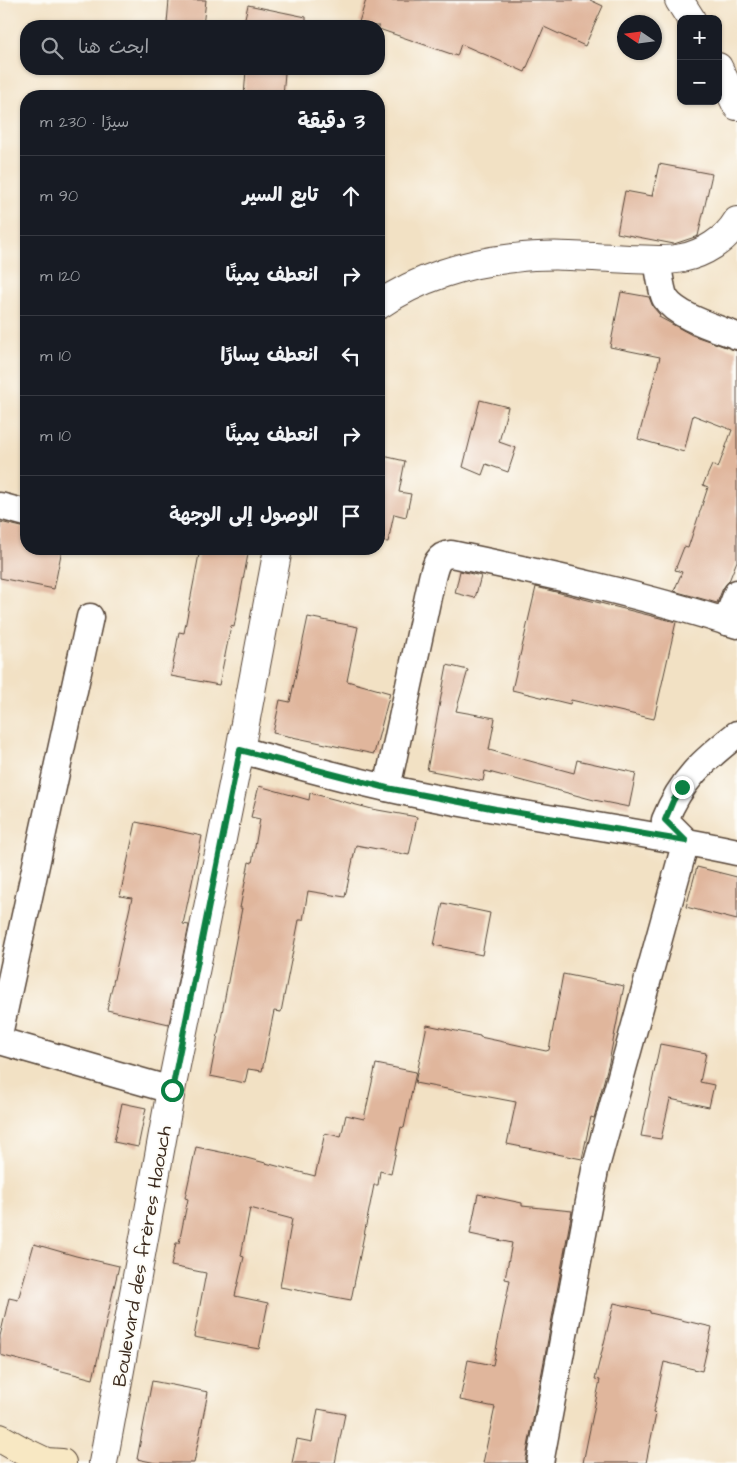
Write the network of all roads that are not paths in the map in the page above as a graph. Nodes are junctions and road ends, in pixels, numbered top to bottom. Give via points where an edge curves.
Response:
1 (679, 0) edge
2 (688, 15) edge
3 (722, 75) edge
4 (737, 106) edge
5 (737, 221) edge
6 (657, 260) junction
7 (385, 301) edge
8 (737, 336) edge
9 (0, 506) edge
10 (20, 511) edge
11 (277, 555) edge
12 (737, 593) edge
13 (90, 617) dead end
14 (731, 623) edge
15 (737, 734) edge
16 (240, 750) junction
17 (387, 788) junction
18 (686, 841) junction
19 (737, 852) edge
20 (0, 1030) edge
21 (0, 1041) edge
22 (172, 1090) junction
23 (0, 1438) edge
24 (62, 1463) edge
25 (103, 1463) edge
26 (540, 1463) edge

1 - 2 street
3 - 4 street
5 - 6 street via 732,230 708,249 680,259
6 - 7 street via 550,256 514,258 446,272
6 - 8 street via 665,298 687,316
9 - 10 street
11 - 16 street, Boulevard des frères Haouch
12 - 14 street
13 - 20 street
14 - 17 street via 550,575 452,554 442,556 432,578
15 - 18 street via 702,763 673,801 665,820
16 - 17 street
16 - 22 street, Boulevard des frères Haouch
17 - 18 street
18 - 19 street
18 - 26 street via 595,1170
21 - 22 street
22 - 25 street, Boulevard des frères Haouch
23 - 24 main road via 46,1462

